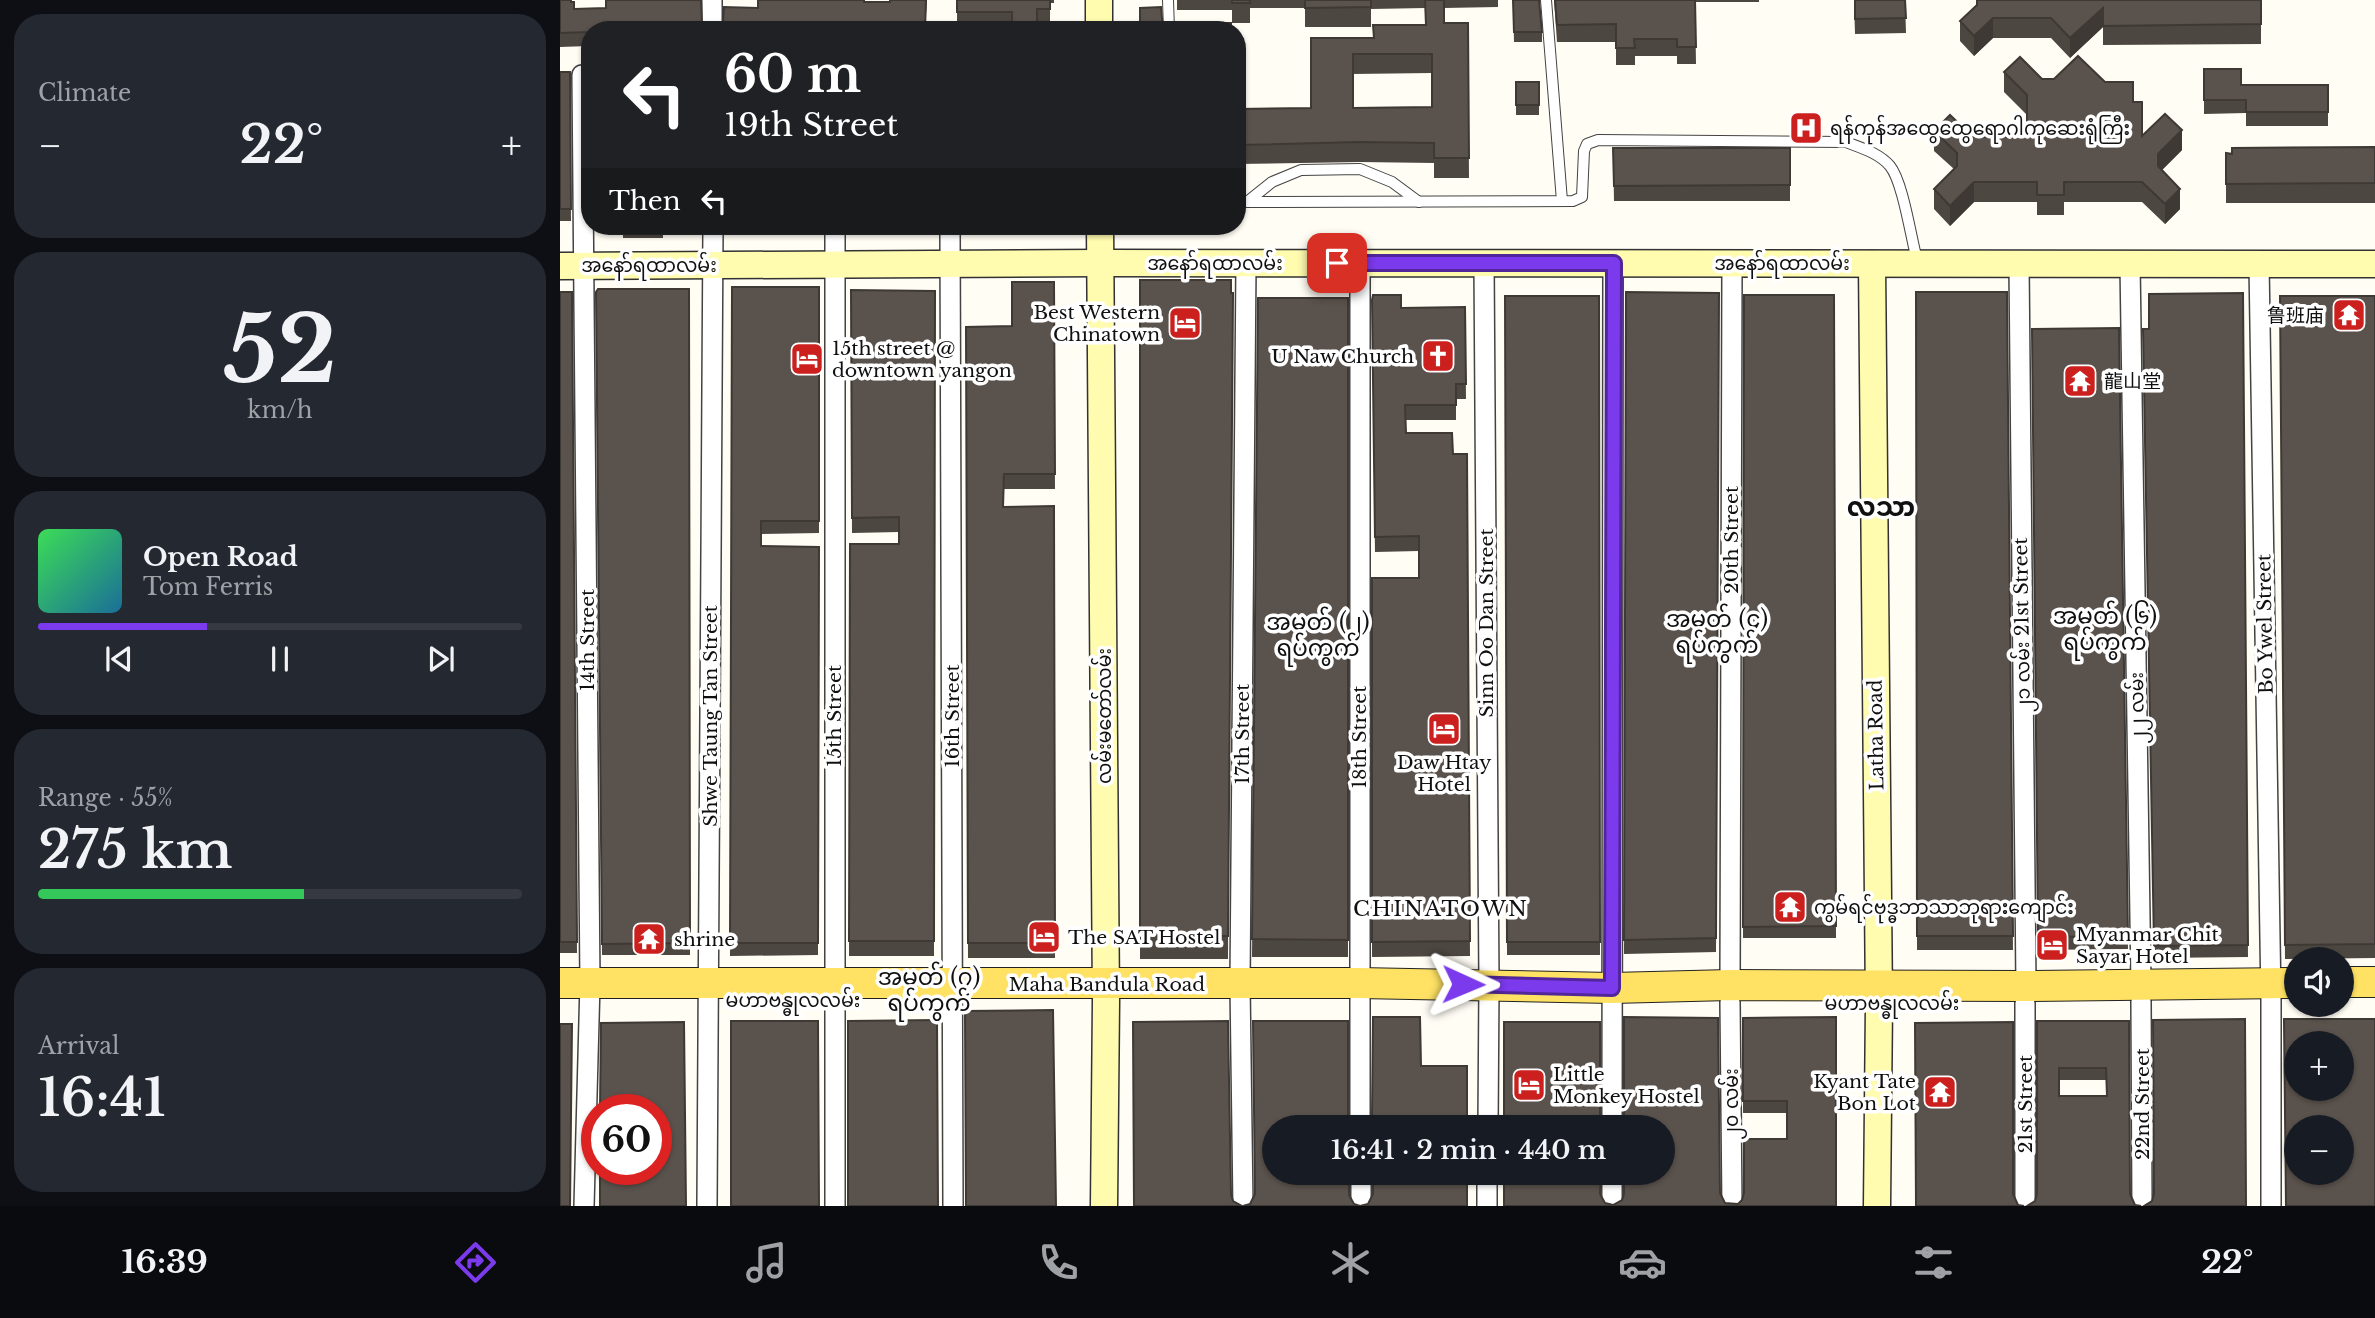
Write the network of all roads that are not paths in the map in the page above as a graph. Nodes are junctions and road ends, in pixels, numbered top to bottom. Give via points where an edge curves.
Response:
1 (712, 0) edge
2 (1099, 0) edge
3 (1168, 0) edge
4 (1546, 0) edge
5 (712, 21) edge
6 (1099, 21) edge
7 (1169, 21) edge
8 (581, 94) edge
9 (1246, 199) edge
10 (1562, 201) junction
11 (1246, 202) edge
12 (1419, 202) junction
13 (713, 235) edge
14 (835, 235) edge
15 (950, 235) edge
16 (1100, 235) edge
17 (1100, 263) junction
18 (1246, 263) junction
19 (1360, 263) junction
20 (1484, 263) junction
21 (1614, 263) junction
22 (1732, 263) junction
23 (834, 264) junction
24 (950, 264) junction
25 (1872, 264) junction
26 (1918, 264) junction
27 (2019, 264) junction
28 (2130, 264) junction
29 (2259, 264) junction
30 (2375, 264) edge
31 (713, 265) junction
32 (572, 266) edge
33 (2354, 982) edge
34 (2375, 982) edge
35 (560, 983) edge
36 (590, 991) junction
37 (2283, 991) edge
38 (708, 992) junction
39 (834, 992) junction
40 (953, 992) junction
41 (1106, 992) junction
42 (1359, 992) junction
43 (1489, 992) junction
44 (1240, 993) junction
45 (1730, 993) junction
46 (2141, 993) junction
47 (1879, 994) junction
48 (2026, 994) junction
49 (1612, 996) junction
50 (560, 999) edge
51 (2354, 999) edge
52 (2375, 999) edge
53 (1360, 1115) edge
54 (1488, 1115) edge
55 (1612, 1115) edge
56 (1361, 1185) edge
57 (1487, 1185) edge
58 (1612, 1185) edge
59 (584, 1206) edge
60 (708, 1206) edge
61 (835, 1206) edge
62 (953, 1206) edge
63 (1104, 1206) edge
64 (1242, 1206) edge
65 (1361, 1206) edge
66 (1487, 1206) edge
67 (1612, 1206) edge
68 (1732, 1206) edge
69 (1877, 1206) edge
70 (2025, 1206) edge
71 (2142, 1206) edge
72 (2271, 1206) edge

1 - 5 street
2 - 6 main road
3 - 7 lane
4 - 10 lane
8 - 32 street, 14th Street
9 - 12 lane via 1301,170 1360,169 1392,182
10 - 12 lane
10 - 26 lane via 1582,197 1584,151 1587,144 1598,140 1846,142 1872,152 1890,166
11 - 12 lane
13 - 31 street, Shwe Taung Tan Street
14 - 23 street, 15th Street
15 - 24 street, 16th Street
16 - 17 main road, လမ်းမတော်လမ်း
17 - 18 main road, အနော်ရထာလမ်း
17 - 24 main road, အနော်ရထာလမ်း
17 - 41 main road, လမ်းမတော်လမ်း
18 - 19 main road, အနော်ရထာလမ်း
18 - 44 street, 17th Street
19 - 20 main road, အနော်ရထာလမ်း
19 - 42 street, 18th Street
20 - 21 main road, အနော်ရထာလမ်း
20 - 43 street, Sinn Oo Dan Street
21 - 22 main road, အနော်ရထာလမ်း
21 - 49 street
22 - 25 main road, အနော်ရထာလမ်း
22 - 45 street, 20th Street
23 - 24 main road, အနော်ရထာလမ်း
23 - 31 main road, အနော်ရထာလမ်း
23 - 39 street, 15th Street
24 - 40 street, 16th Street
25 - 26 main road, အနော်ရထာလမ်း
25 - 47 main road, Latha Road
26 - 27 main road, အနော်ရထာလမ်း
27 - 28 main road, အနော်ရထာလမ်း
27 - 48 street, ၂၁ လမ်း 21st Street
28 - 29 main road, အနော်ရထာလမ်း
28 - 46 street, ၂၂ လမ်း
29 - 30 main road, အနော်ရထာလမ်း
29 - 37 street, Bo Ywel Street
31 - 32 main road, အနော်ရထာလမ်း
31 - 38 street, Shwe Taung Tan Street
32 - 36 street, 14th Street
33 - 34 main road
35 - 36 main road
36 - 38 main road, မဟာဗန္ဓုလလမ်း
36 - 50 main road, မဟာဗန္ဓုလလမ်း
36 - 59 street, 14th Street
37 - 46 main road, မဟာဗန္ဓုလလမ်း
37 - 72 street, Bo Ywel Street
38 - 39 main road, မဟာဗန္ဓုလလမ်း
38 - 60 street, Shwe Taung Tan Street
39 - 40 main road, မဟာဗန္ဓုလလမ်း
39 - 61 street, 15th Street
40 - 41 main road, မဟာဗန္ဓုလလမ်း
40 - 62 street, 16th Street
41 - 44 main road, မဟာဗန္ဓုလလမ်း
41 - 63 main road, လမ်းမတော်လမ်း
42 - 43 main road, မဟာဗန္ဓုလလမ်း
42 - 44 main road, မဟာဗန္ဓုလလမ်း
42 - 53 street, 18th Street
43 - 49 main road
43 - 54 street, Sinn Oo Dan Street
44 - 64 street, 17th Street
45 - 47 main road, မဟာဗန္ဓုလလမ်း
45 - 49 main road, မဟာဗန္ဓုလလမ်း
45 - 68 street, ၂၀ လမ်း
46 - 48 main road, မဟာဗန္ဓုလလမ်း
46 - 71 street, 22nd Street
47 - 48 main road, မဟာဗန္ဓုလလမ်း
47 - 69 main road, Latha Road
48 - 70 street, 21st Street
49 - 55 street
51 - 52 main road
56 - 65 street
57 - 66 street
58 - 67 street

